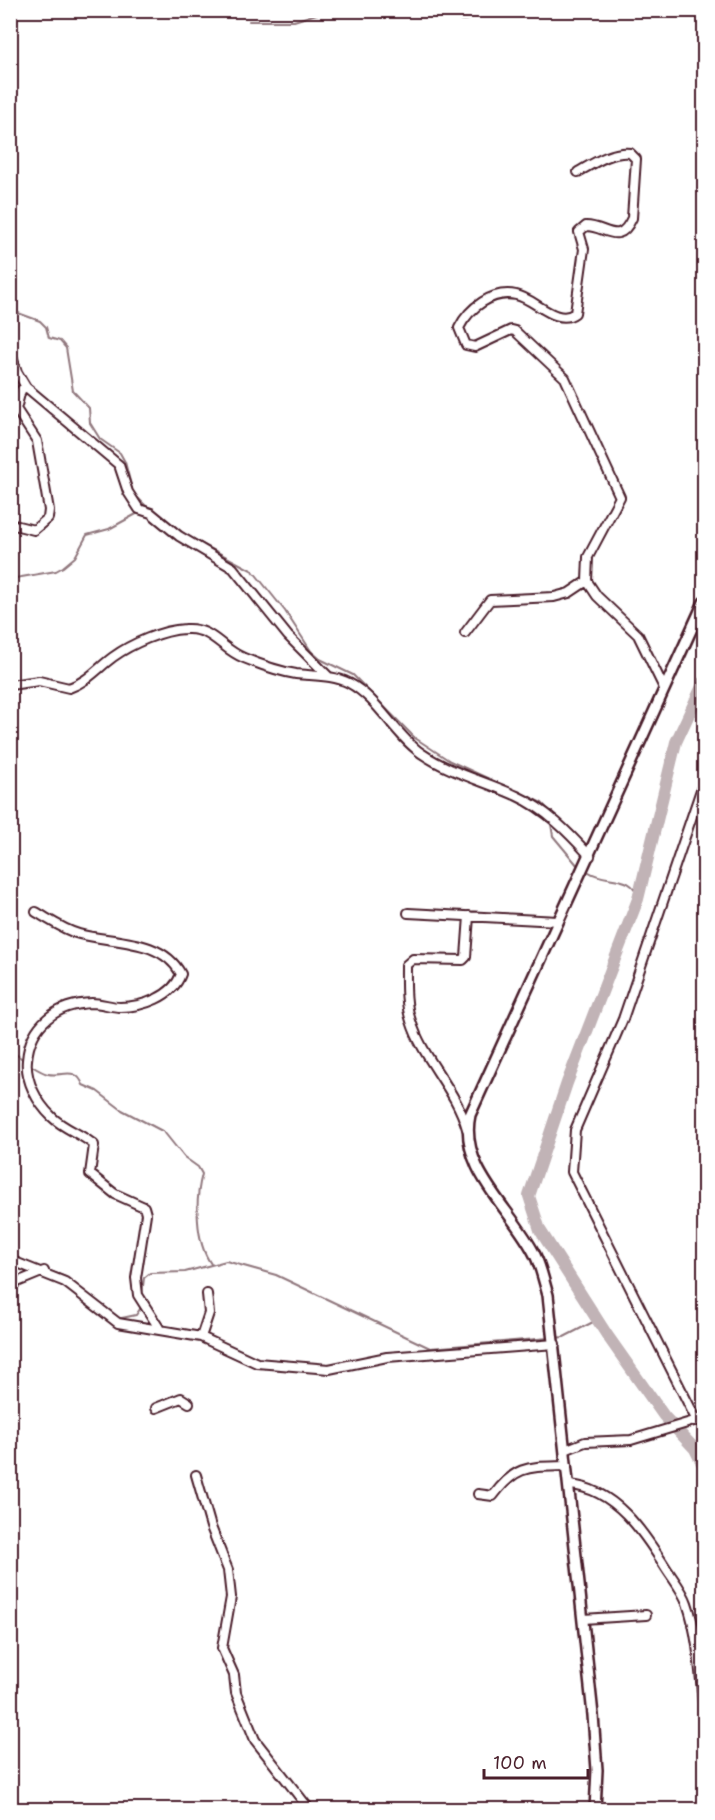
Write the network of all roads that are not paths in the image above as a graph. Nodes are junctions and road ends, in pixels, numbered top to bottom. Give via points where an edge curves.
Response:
1 (579, 172) dead end
2 (10, 351) edge
3 (26, 387) junction
4 (10, 524) edge
5 (587, 581) junction
6 (705, 602) edge
7 (465, 633) dead end
8 (328, 676) junction
9 (10, 685) edge
10 (664, 688) junction
11 (705, 781) edge
12 (590, 856) junction
13 (36, 912) dead end
14 (408, 913) dead end
15 (469, 916) junction
16 (558, 921) junction
17 (467, 1129) junction
18 (10, 1260) edge
19 (44, 1271) junction
20 (10, 1285) edge
21 (207, 1294) dead end
22 (159, 1328) junction
23 (201, 1337) junction
24 (555, 1340) junction
25 (189, 1403) dead end
26 (156, 1408) dead end
27 (698, 1420) edge
28 (566, 1450) junction
29 (567, 1466) junction
30 (196, 1475) dead end
31 (569, 1485) junction
32 (478, 1494) dead end
33 (646, 1615) dead end
34 (582, 1619) junction
35 (705, 1712) edge
36 (309, 1809) edge
37 (595, 1809) edge

1 - 5 street via 623,152 636,159 629,226 619,233 609,234 586,226 579,232 584,249 575,313 559,316 513,294 485,299 459,328 462,341 471,347 515,331 561,371 575,395 620,496 588,557
2 - 3 street
3 - 4 street via 21,390 16,409 37,441 49,510 48,518 34,530
3 - 8 street via 119,465 139,509 151,513 179,536 226,562 241,575 288,636
5 - 7 street via 554,597 490,600
5 - 10 street via 597,596 638,634
6 - 10 main road
8 - 9 street via 273,669 241,657 205,631 184,629 121,652 69,688 39,681
8 - 12 street via 356,687 408,742 429,758 532,804
10 - 12 main road
11 - 27 street via 623,1019 575,1130 572,1172
12 - 16 main road
13 - 22 street via 80,934 146,946 176,966 181,974 168,992 137,1006 93,1003 68,1006 50,1014 36,1029 26,1067 36,1096 51,1117 94,1145 90,1174 115,1194 144,1208 145,1229 136,1278 138,1295
14 - 15 street
15 - 16 street
15 - 17 street via 463,960 412,959 406,965 410,1020 423,1050 463,1114
16 - 17 main road
17 - 24 main road via 472,1156 536,1256 548,1295
18 - 19 street
19 - 20 street
19 - 22 street via 118,1323
21 - 23 street via 208,1313
22 - 23 street
23 - 24 street via 257,1363 304,1369
24 - 28 main road
25 - 26 street via 181,1398
27 - 28 street via 631,1440 585,1442
28 - 29 main road
29 - 31 main road
29 - 32 street via 530,1467 508,1476 493,1496
30 - 36 street via 228,1570 231,1597 222,1648 234,1675 240,1704 255,1740
31 - 34 main road
31 - 35 street via 598,1492 634,1521 687,1601
33 - 34 street
34 - 37 main road via 597,1770

